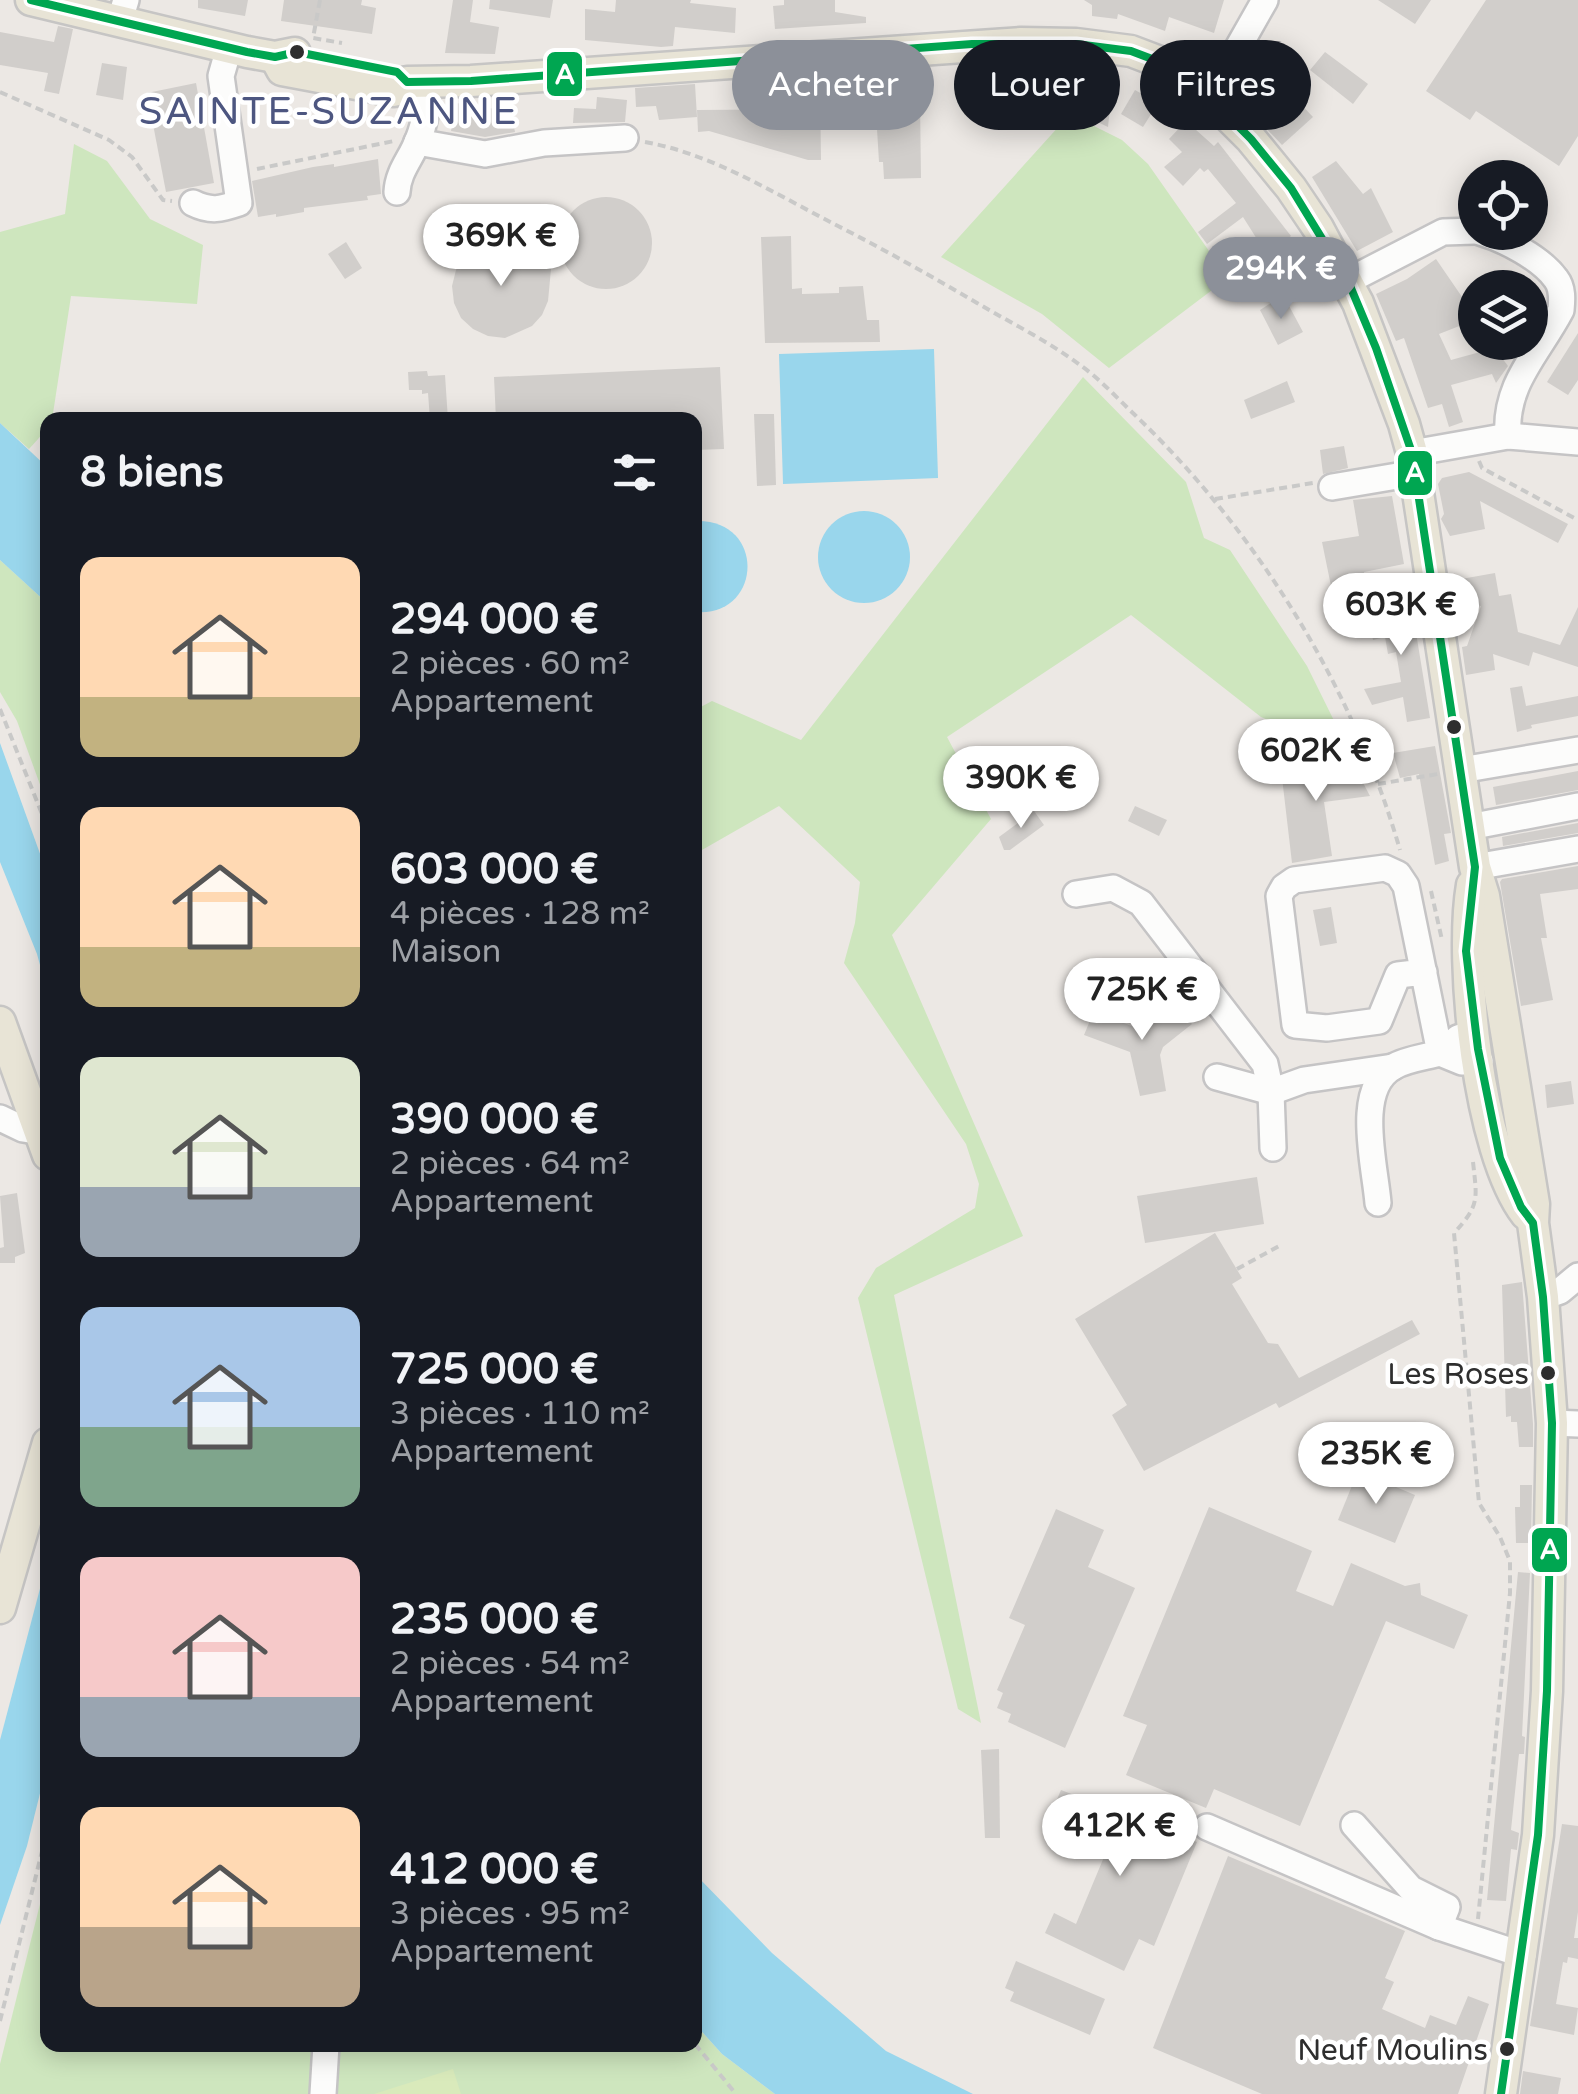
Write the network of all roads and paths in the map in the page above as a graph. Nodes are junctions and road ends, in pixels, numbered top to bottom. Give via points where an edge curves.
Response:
1 (32, 0) edge
2 (320, 0) edge
3 (1265, 0) edge
4 (123, 10) edge
5 (1242, 40) edge
6 (342, 43) dead end
7 (229, 48) junction
8 (1140, 54) edge
9 (418, 82) junction
10 (0, 92) edge
11 (1242, 130) edge
12 (625, 138) dead end
13 (417, 142) junction
14 (237, 173) junction
15 (398, 192) dead end
16 (193, 203) joint
17 (1458, 232) edge
18 (1521, 250) edge
19 (1348, 281) junction
20 (1569, 311) edge
21 (1508, 436) junction
22 (1475, 442) junction
23 (1578, 442) edge
24 (1414, 463) junction
25 (1332, 487) joint
26 (1215, 499) dead end
27 (1578, 520) edge
28 (0, 709) edge
29 (1578, 750) edge
30 (1461, 770) junction
31 (1378, 784) dead end
32 (1578, 806) edge
33 (40, 809) edge
34 (1469, 826) junction
35 (1578, 849) edge
36 (1475, 867) junction
37 (1076, 894) dead end
38 (1424, 972) junction
39 (0, 1022) edge
40 (1509, 1043) junction
41 (1478, 1047) junction
42 (1440, 1053) junction
43 (1394, 1067) junction
44 (1218, 1077) dead end
45 (1271, 1092) junction
46 (0, 1118) edge
47 (40, 1130) edge
48 (40, 1141) edge
49 (1272, 1148) dead end
50 (1378, 1203) dead end
51 (1533, 1222) junction
52 (1281, 1245) dead end
53 (1237, 1268) dead end
54 (1578, 1276) edge
55 (1543, 1298) junction
56 (1565, 1424) edge
57 (40, 1470) edge
58 (0, 1608) edge
59 (1354, 1825) dead end
60 (1207, 1827) dead end
61 (40, 1859) edge
62 (1440, 1927) junction
63 (1523, 1955) junction
64 (0, 2021) edge
65 (326, 2052) edge
66 (702, 2052) edge
67 (323, 2094) edge
68 (736, 2094) edge
69 (1500, 2094) edge

1 - 4 main road
2 - 6 path via 313,38
3 - 5 street
4 - 7 main road
7 - 9 main road via 275,57 282,70 394,92
7 - 14 street via 222,76
8 - 9 main road via 1020,42
9 - 13 street via 426,116
10 - 16 path via 109,140 132,158 163,200
11 - 19 main road via 1291,188
12 - 13 street via 485,154
13 - 14 path via 386,141
13 - 15 street via 400,172
14 - 16 street via 239,203 221,210
17 - 19 street via 1444,232
18 - 20 street via 1557,279
19 - 24 main road
20 - 21 street via 1516,384 1508,403
21 - 22 street
21 - 23 street
22 - 24 street
22 - 27 path via 1482,468
24 - 25 street
24 - 30 main road
25 - 26 path via 1315,482
28 - 33 path
29 - 30 street
30 - 31 path
30 - 34 main road
32 - 34 street
34 - 36 main road
35 - 36 street
36 - 40 main road
36 - 41 main road via 1466,951
37 - 45 street via 1113,888 1141,903 1264,1064
38 - 38 street via 1398,874 1385,868 1284,886 1279,896 1295,1025 1379,1021 1398,975
38 - 42 street
39 - 47 main road
40 - 41 street
40 - 51 main road
41 - 42 street via 1458,1038
41 - 51 main road via 1500,1158
42 - 43 street
43 - 45 street via 1304,1080
43 - 50 street via 1379,1080 1369,1110
44 - 45 street
45 - 49 street
46 - 48 street
51 - 55 main road
52 - 53 path
54 - 55 street
55 - 56 main road
56 - 63 main road via 1550,1572 1538,1835
57 - 58 main road
59 - 62 street via 1411,1889 1447,1908
60 - 62 street
61 - 64 path
62 - 63 street
63 - 69 main road
65 - 67 street
66 - 68 path

